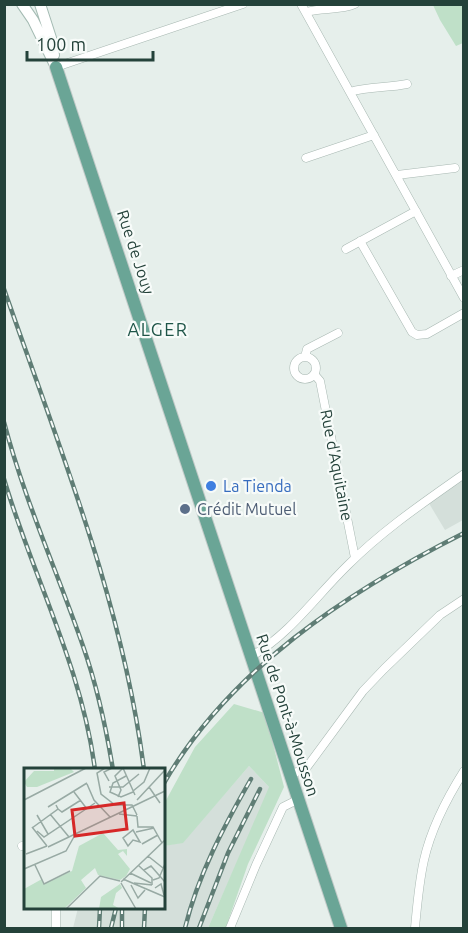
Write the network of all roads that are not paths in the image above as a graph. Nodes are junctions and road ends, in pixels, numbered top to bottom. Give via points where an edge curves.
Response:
1 (22, 4) edge
2 (32, 4) edge
3 (40, 4) edge
4 (243, 4) edge
5 (355, 4) edge
6 (304, 8) edge
7 (51, 38) junction
8 (56, 67) junction
9 (407, 84) dead end
10 (350, 92) junction
11 (374, 135) junction
12 (306, 158) dead end
13 (455, 168) dead end
14 (397, 175) junction
15 (416, 211) junction
16 (360, 241) junction
17 (346, 249) dead end
18 (464, 270) edge
19 (452, 276) junction
20 (464, 298) edge
21 (464, 313) edge
22 (338, 333) dead end
23 (305, 357) junction
24 (314, 374) junction
25 (464, 474) edge
26 (204, 511) joint
27 (355, 558) junction
28 (464, 599) edge
29 (252, 656) junction
30 (464, 771) edge
31 (291, 775) junction
32 (299, 799) junction
33 (56, 909) edge
34 (56, 928) edge
35 (230, 928) edge
36 (341, 928) edge
37 (415, 928) edge

1 - 8 main road
2 - 7 main road, Rue de Jouy
3 - 7 main road, Rue de Jouy
4 - 8 street
5 - 6 street via 347,8
6 - 10 street
7 - 8 main road, Rue de Jouy
8 - 26 main road, Rue de Jouy
9 - 10 street
10 - 11 street
11 - 12 street
11 - 14 street
13 - 14 street
14 - 15 street
15 - 16 street
15 - 19 street
16 - 17 street
16 - 21 street via 412,332 427,334
18 - 19 street
19 - 20 street
22 - 23 street via 307,349
23 - 24 street, Rue d'Aquitaine via 314,362
23 - 24 street via 296,362 295,372 303,378
24 - 27 street, Rue d'Aquitaine via 320,381
25 - 27 street
26 - 29 main road, Rue de Pont-à-Mousson
27 - 29 street via 286,631
28 - 31 street via 440,615 377,676 307,767
29 - 31 main road, Rue de Pont-à-Mousson
30 - 37 street via 428,844
31 - 32 main road, Rue de Pont-à-Mousson
32 - 35 street via 284,807
32 - 36 main road, Rue de Pont-à-Mousson
33 - 34 street

